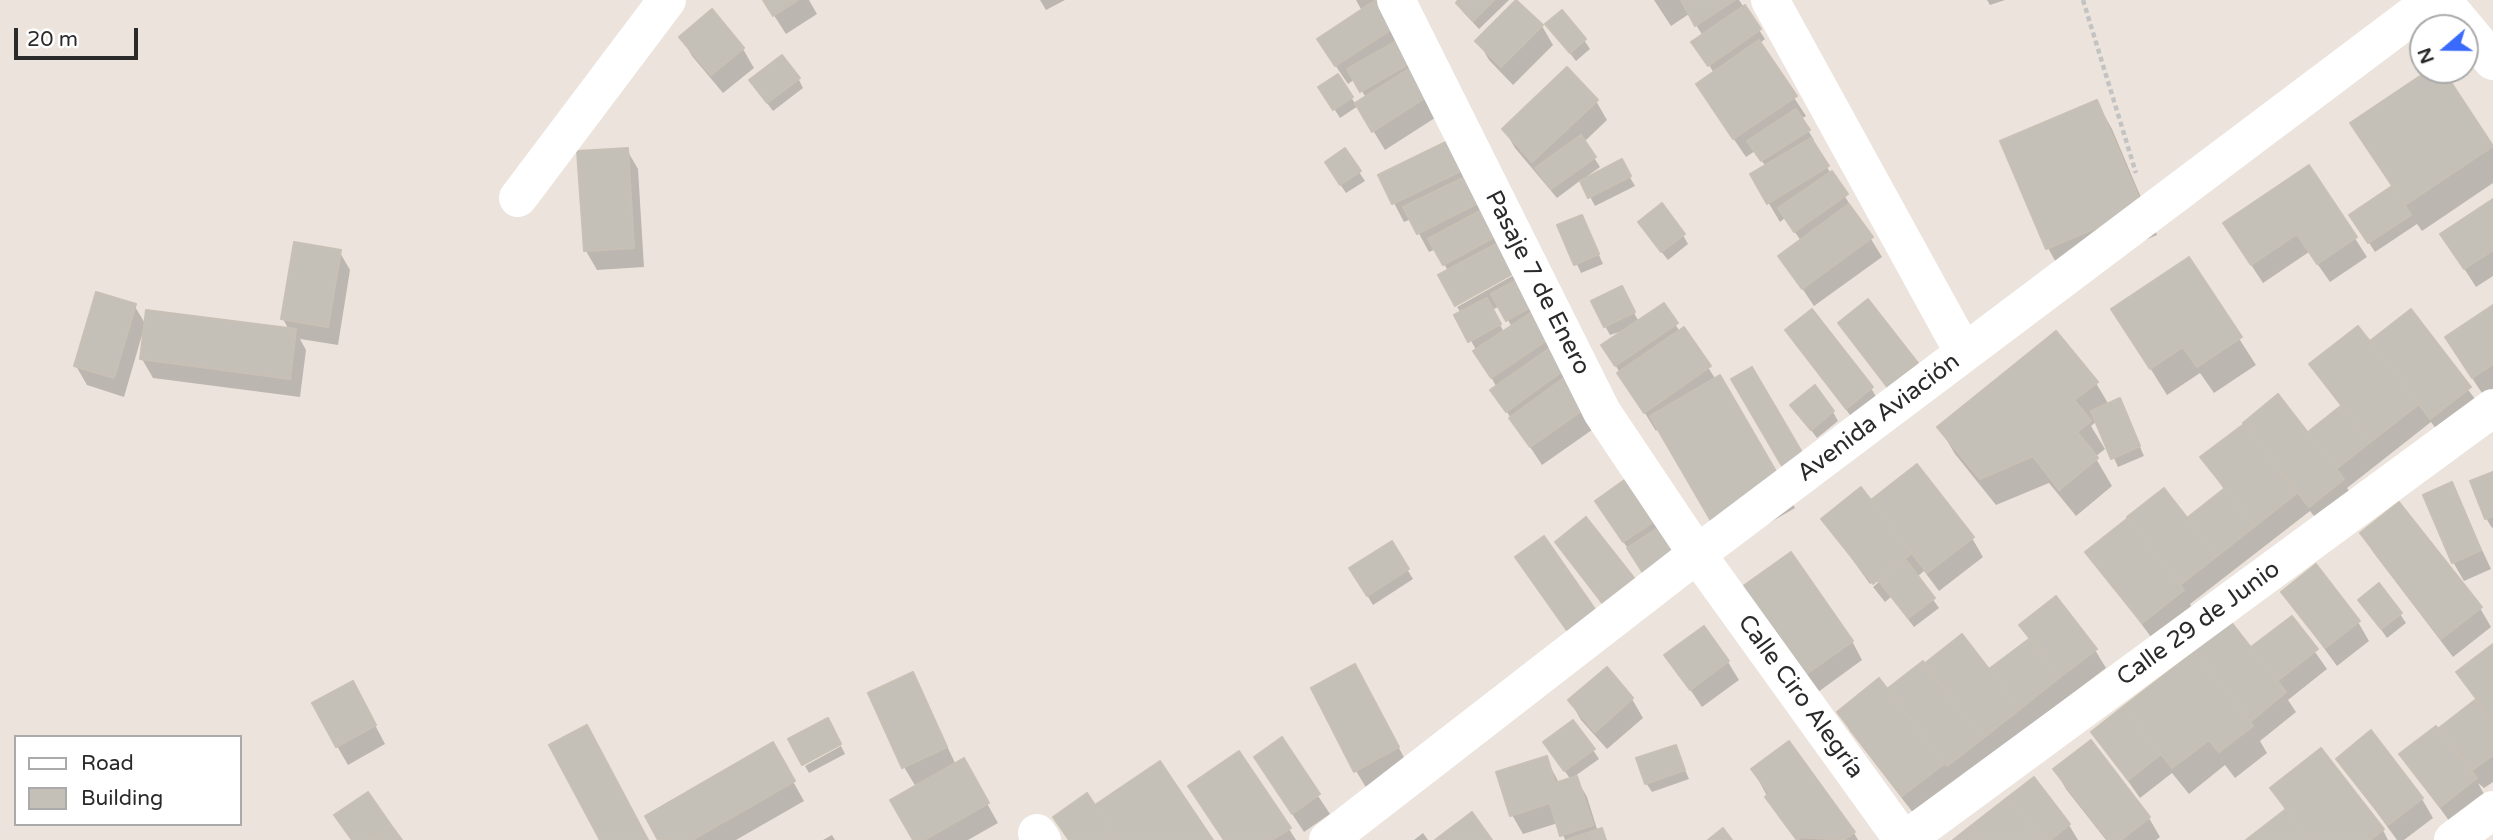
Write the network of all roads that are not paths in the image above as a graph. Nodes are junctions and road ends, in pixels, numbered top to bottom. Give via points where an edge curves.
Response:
1 (667, 0) edge
2 (1396, 0) edge
3 (1770, 0) edge
4 (2433, 0) edge
5 (2442, 0) edge
6 (2493, 61) edge
7 (518, 198) dead end
8 (1964, 353) junction
9 (2493, 408) edge
10 (1697, 554) junction
11 (2493, 810) edge
12 (1328, 840) edge
13 (1904, 840) edge
14 (2453, 840) edge

1 - 7 street
2 - 10 street, Pasaje 7 de Enero via 1602,412
3 - 8 street
4 - 8 street, Avenida Aviación
5 - 6 street
8 - 10 street, Avenida Aviación
9 - 13 street, Calle 29 de Junio
10 - 12 street, Avenida Aviación
10 - 13 street, Calle Ciro Alegría
11 - 14 street

